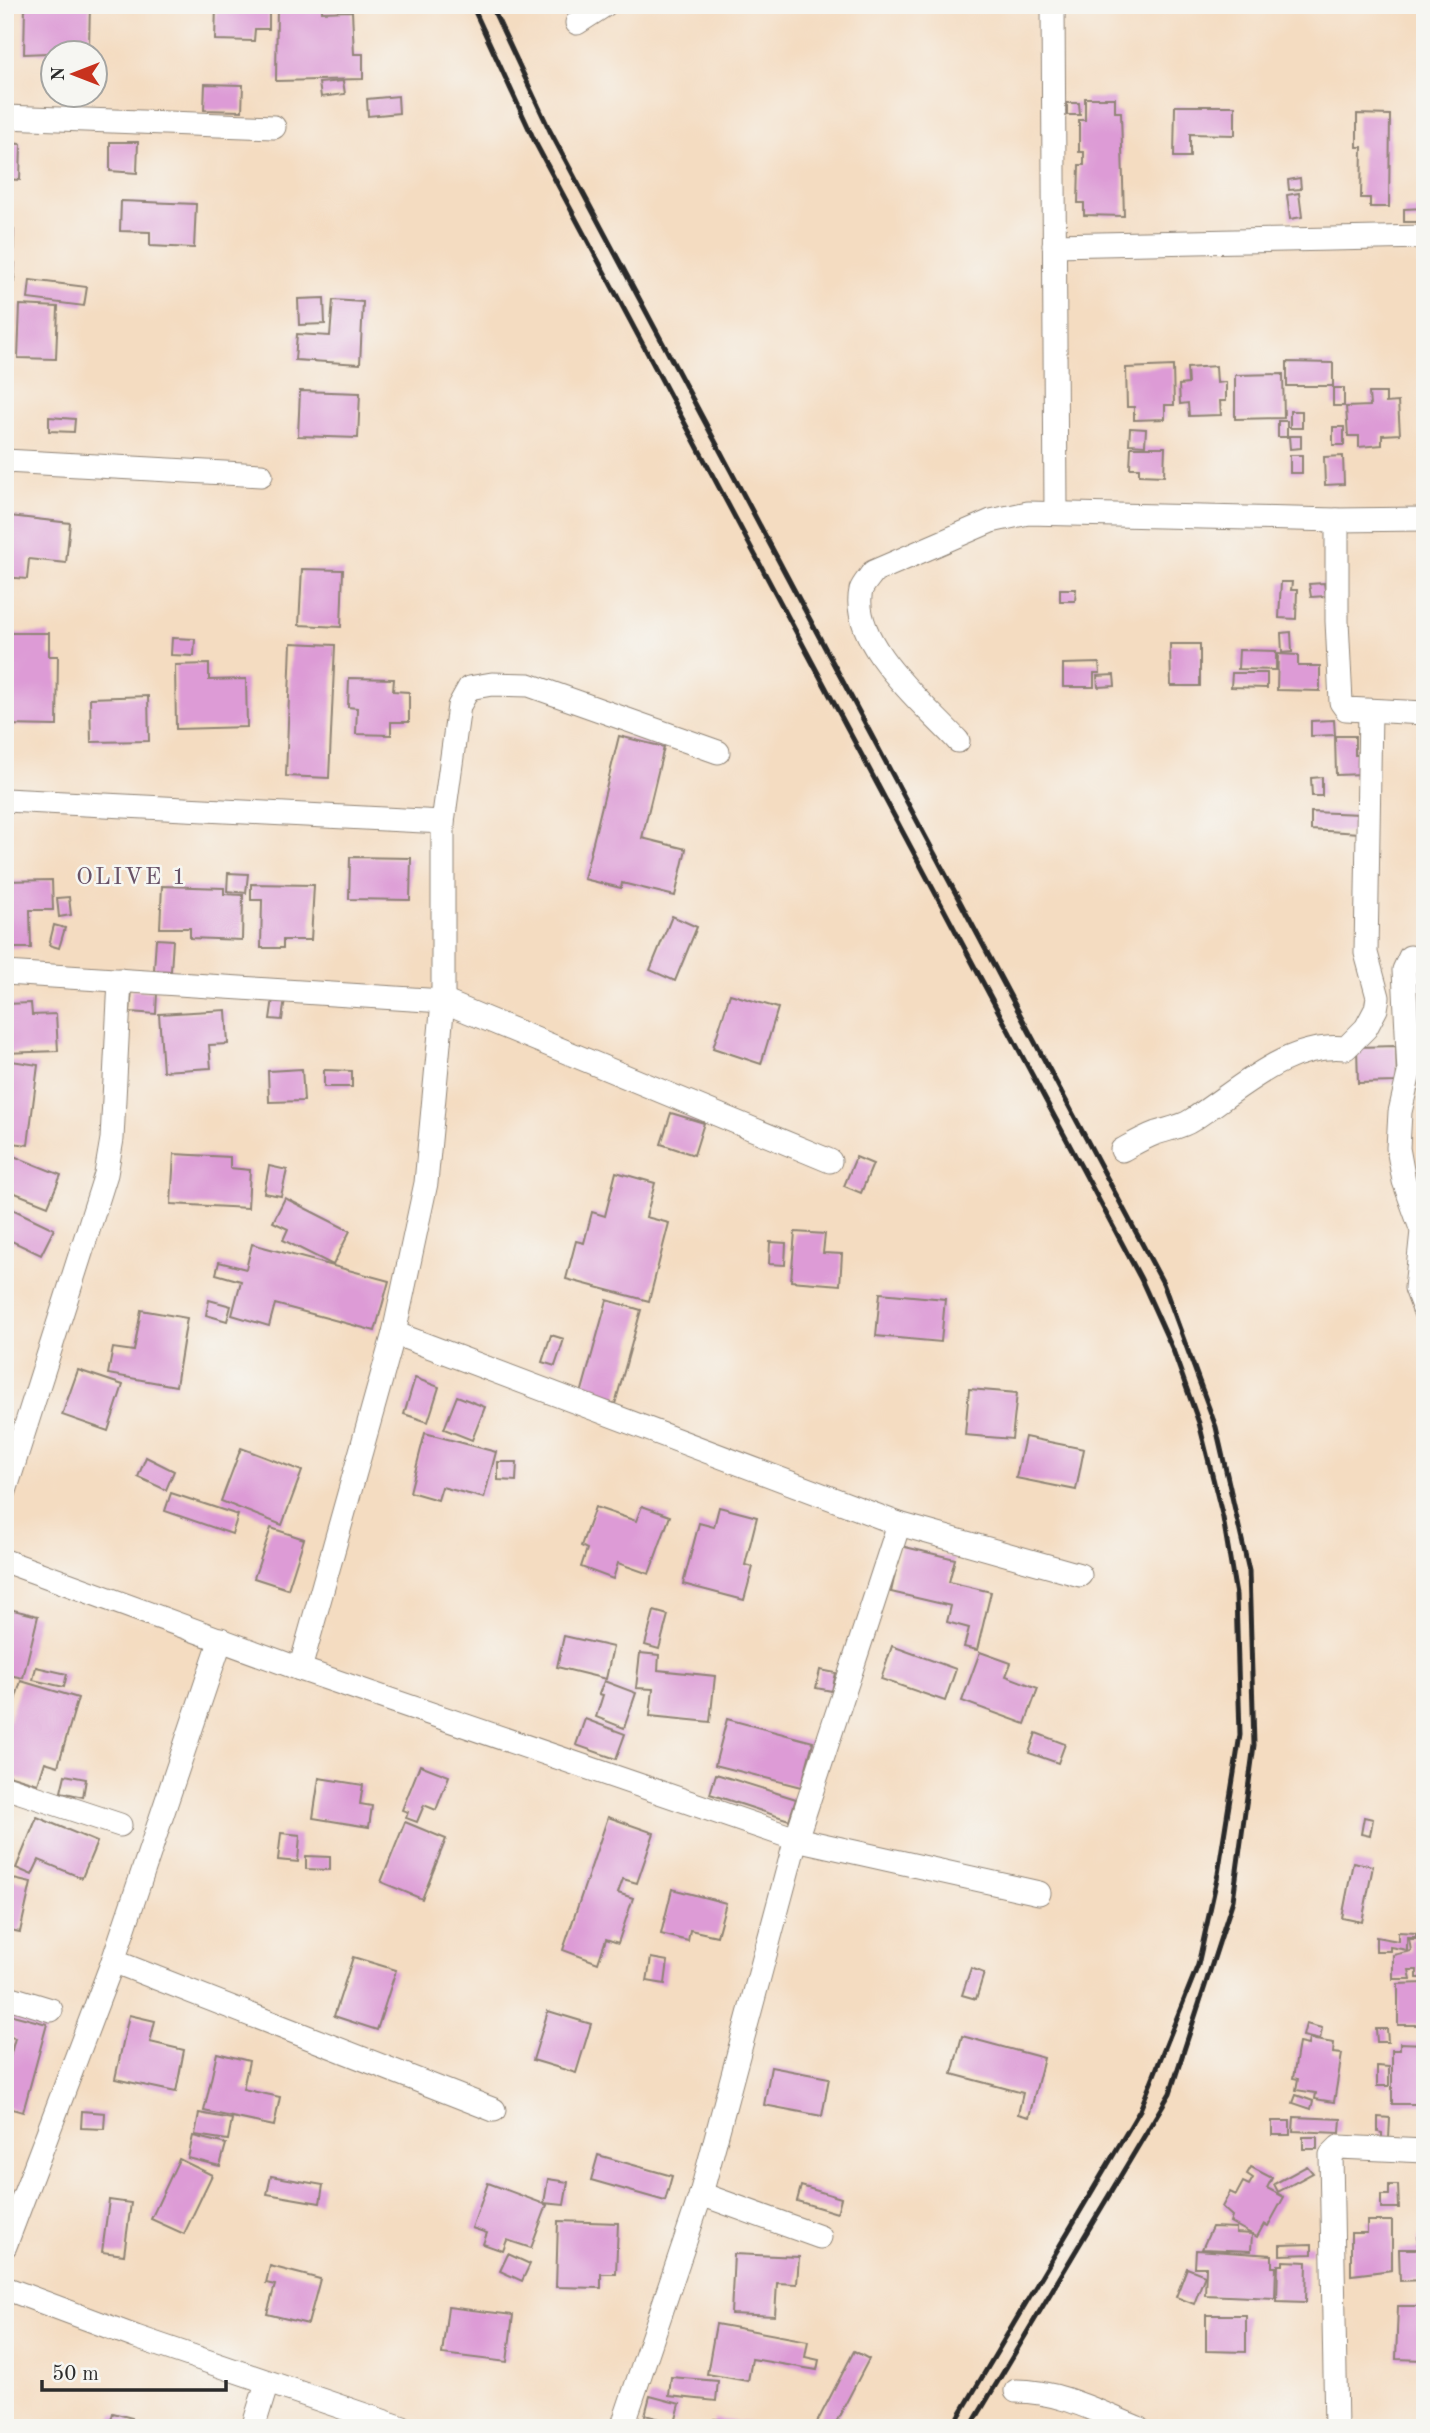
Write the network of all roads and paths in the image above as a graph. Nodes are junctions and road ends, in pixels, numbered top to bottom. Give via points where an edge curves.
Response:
1 (605, 5) edge
2 (1053, 5) edge
3 (577, 23) dead end
4 (5, 117) edge
5 (274, 127) dead end
6 (1425, 237) edge
7 (1054, 245) junction
8 (5, 461) edge
9 (261, 475) dead end
10 (1056, 512) junction
11 (1425, 519) edge
12 (1337, 520) junction
13 (1370, 712) junction
14 (1425, 713) edge
15 (958, 741) dead end
16 (718, 752) dead end
17 (5, 800) edge
18 (443, 822) junction
19 (1417, 956) edge
20 (5, 973) edge
21 (1374, 976) junction
22 (120, 981) junction
23 (443, 1001) junction
24 (1122, 1150) dead end
25 (830, 1161) dead end
26 (1425, 1312) edge
27 (394, 1333) junction
28 (5, 1491) edge
29 (899, 1524) junction
30 (5, 1561) edge
31 (1080, 1574) dead end
32 (221, 1639) junction
33 (300, 1669) junction
34 (5, 1787) edge
35 (120, 1825) dead end
36 (796, 1839) junction
37 (1038, 1893) dead end
38 (113, 1961) junction
39 (5, 1996) edge
40 (51, 2010) dead end
41 (494, 2110) dead end
42 (1425, 2151) edge
43 (701, 2194) junction
44 (820, 2237) dead end
45 (5, 2246) edge
46 (5, 2288) edge
47 (267, 2383) junction
48 (1016, 2391) dead end
49 (253, 2428) edge
50 (403, 2428) edge
51 (622, 2428) edge
52 (1138, 2428) edge
53 (1336, 2428) edge

1 - 3 street
2 - 7 street
4 - 5 street
6 - 7 street
7 - 10 street
8 - 9 street
10 - 12 street
10 - 15 street via 991,521 873,572 861,589 862,623 885,663
11 - 12 street
12 - 13 street via 1342,702 1346,709
13 - 14 street
13 - 21 street via 1366,953
16 - 18 street via 528,685 469,688 459,706
17 - 18 street
18 - 23 street
19 - 21 street via 1396,960
19 - 26 street via 1404,970 1409,1073 1398,1148 1422,1231 1416,1288
20 - 22 street
21 - 24 street via 1376,1009 1356,1041 1346,1048 1312,1049 1292,1056 1193,1120
22 - 23 street
22 - 28 street via 106,1174
23 - 25 street
23 - 27 street via 426,1183
27 - 29 street
27 - 33 street
29 - 31 street
29 - 36 street
30 - 32 street
32 - 33 street
32 - 38 street
33 - 36 street
34 - 35 street
36 - 37 street
36 - 43 street
38 - 41 street
38 - 45 street
39 - 40 street
42 - 53 street via 1339,2147 1331,2155
43 - 44 street
43 - 51 street
46 - 47 street
47 - 49 street
47 - 50 street
48 - 52 street via 1064,2398

